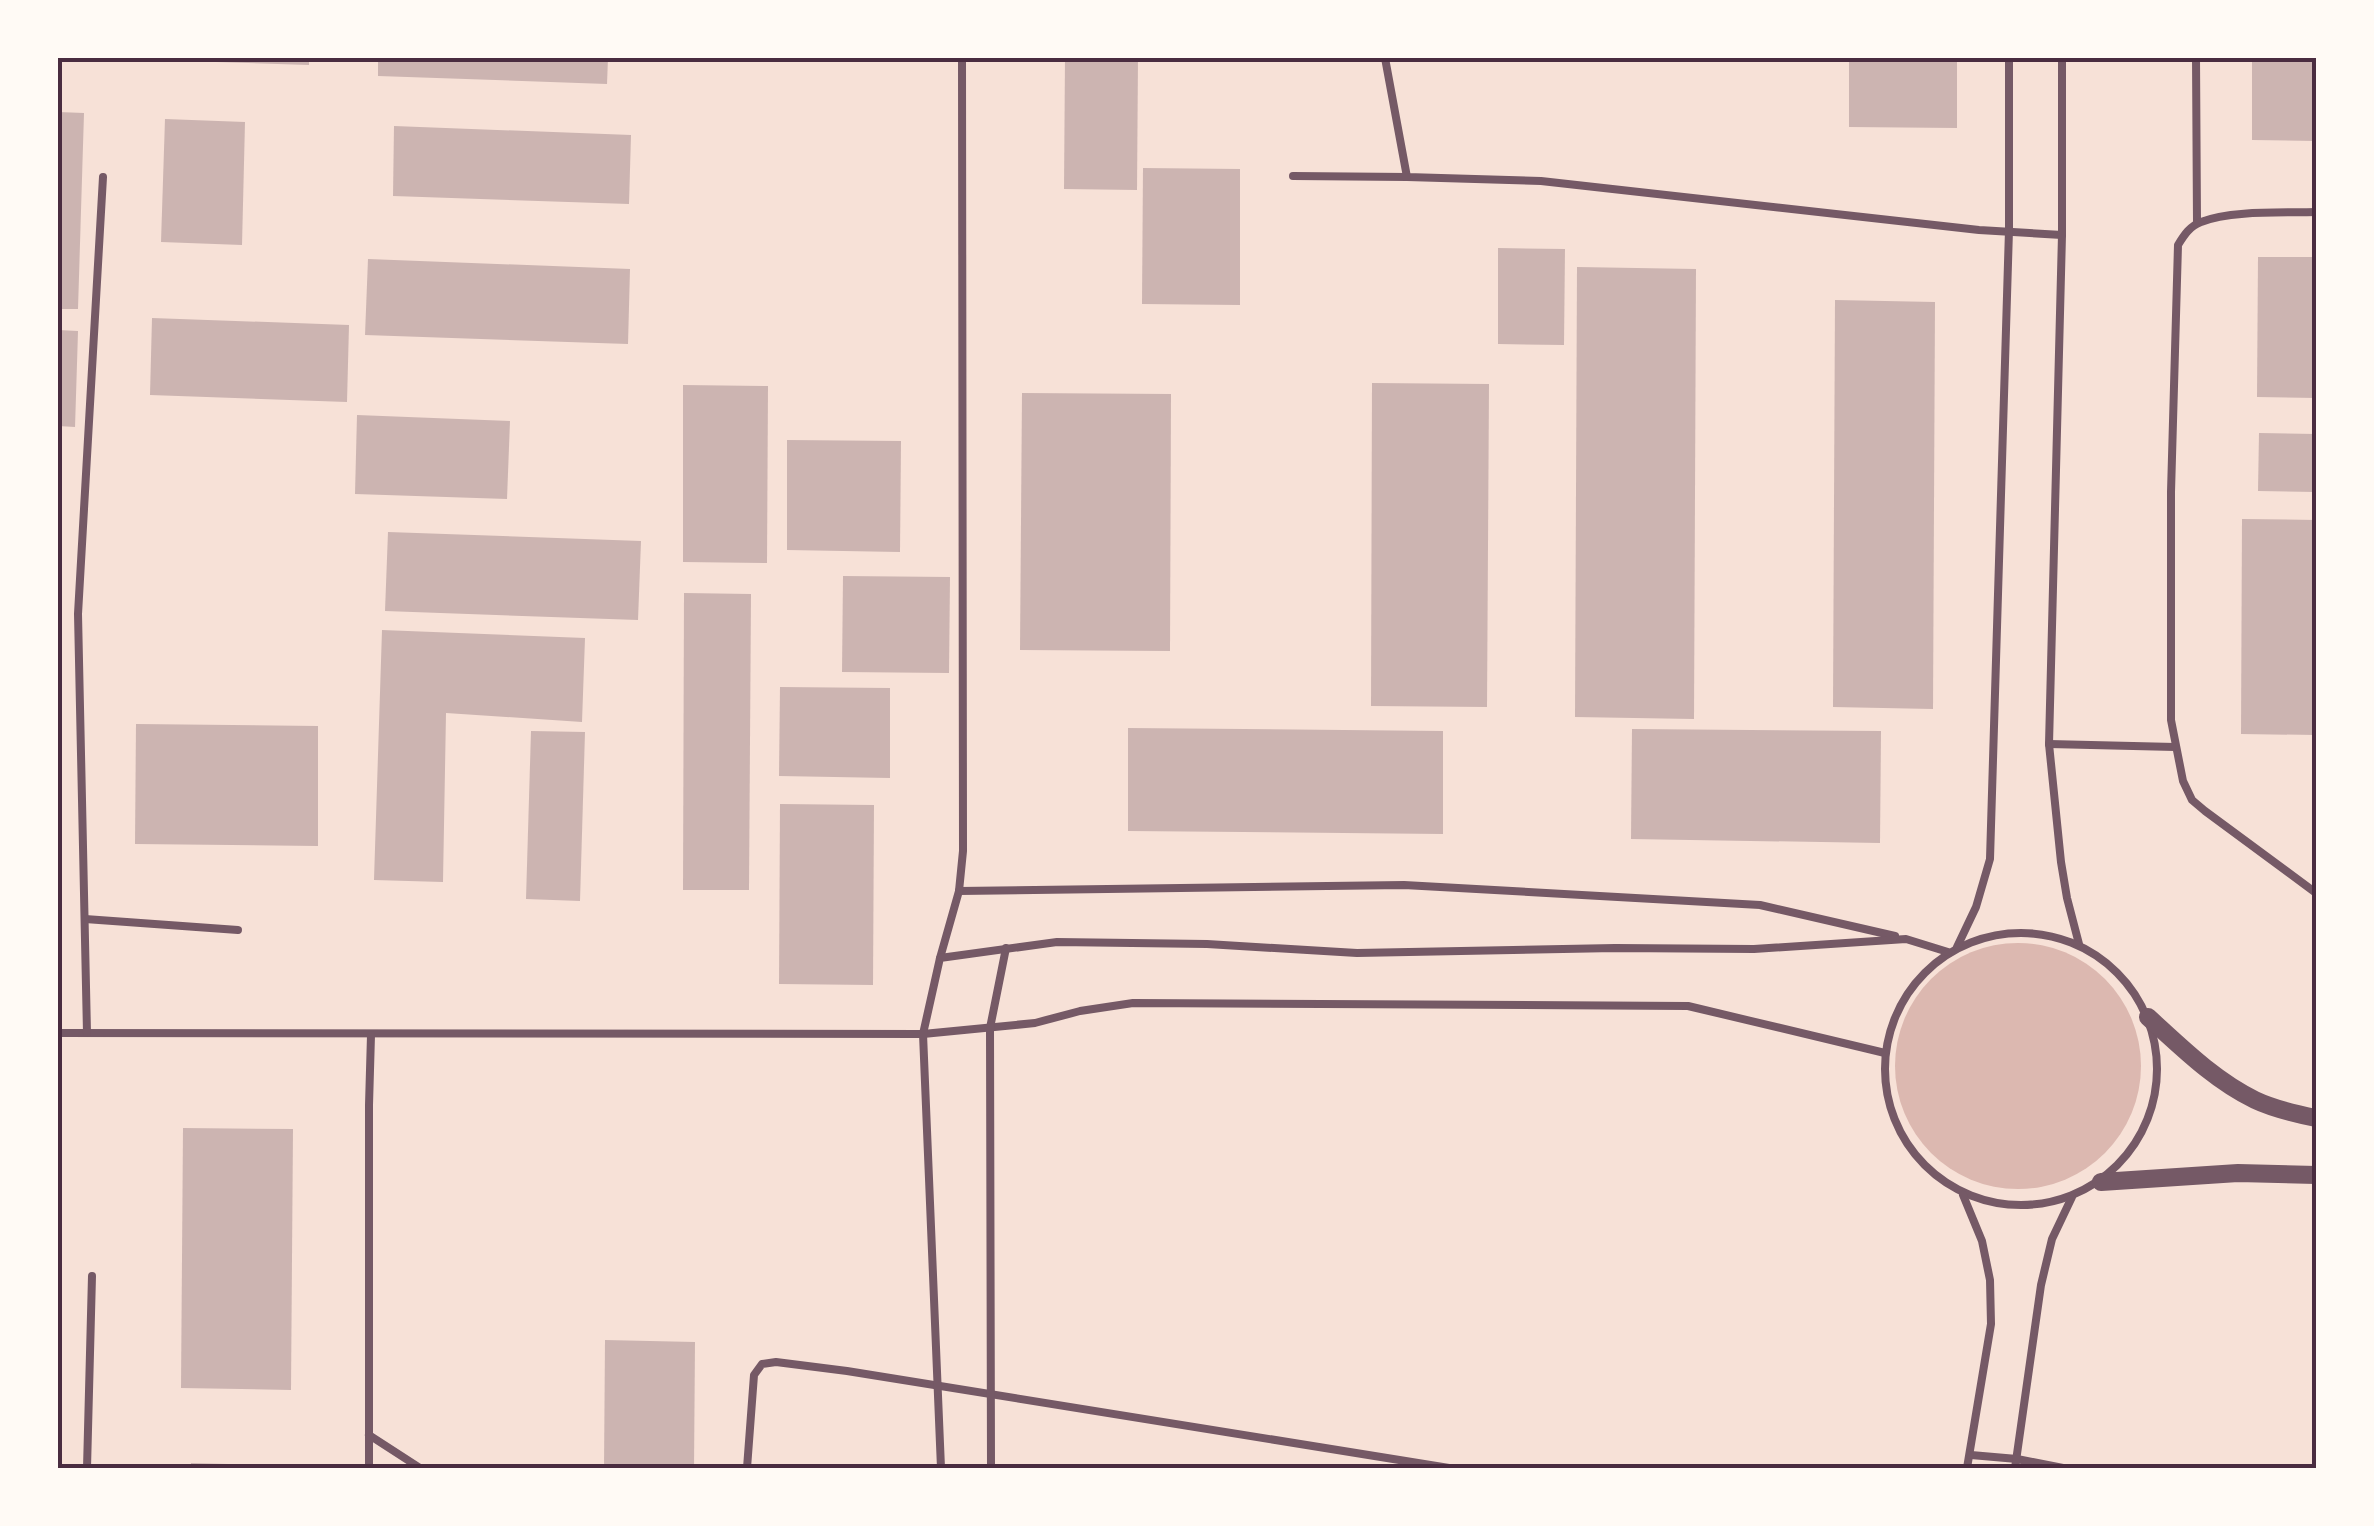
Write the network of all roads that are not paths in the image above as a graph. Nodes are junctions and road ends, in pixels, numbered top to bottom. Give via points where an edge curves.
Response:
1 (962, 58) edge
2 (1385, 58) edge
3 (2009, 58) edge
4 (2062, 58) edge
5 (2196, 58) edge
6 (1294, 176) dead end
7 (103, 177) dead end
8 (1407, 178) junction
9 (2316, 212) edge
10 (2197, 223) junction
11 (2009, 230) junction
12 (2062, 235) junction
13 (2048, 744) junction
14 (2175, 747) junction
15 (959, 891) junction
16 (2316, 893) edge
17 (85, 919) junction
18 (238, 930) dead end
19 (1906, 939) junction
20 (2079, 944) junction
21 (1006, 948) junction
22 (1953, 950) junction
23 (940, 958) junction
24 (2148, 1016) junction
25 (990, 1028) junction
26 (58, 1034) edge
27 (87, 1034) junction
28 (924, 1034) junction
29 (371, 1035) junction
30 (1885, 1053) junction
31 (2316, 1118) edge
32 (2316, 1174) edge
33 (2101, 1182) junction
34 (1963, 1194) junction
35 (2072, 1197) junction
36 (92, 1276) dead end
37 (937, 1386) junction
38 (991, 1395) junction
39 (369, 1434) junction
40 (1970, 1456) junction
41 (2016, 1464) edge
42 (88, 1468) edge
43 (369, 1468) edge
44 (420, 1468) edge
45 (747, 1468) edge
46 (940, 1468) edge
47 (991, 1468) edge
48 (1443, 1468) edge
49 (1967, 1468) edge
50 (2062, 1468) edge

1 - 15 lane
2 - 8 lane
3 - 11 lane
4 - 12 lane
5 - 10 lane
6 - 8 lane
7 - 17 lane via 78,614
8 - 11 lane via 1540,181
9 - 10 lane
10 - 14 lane via 2178,245 2170,492
11 - 12 lane
11 - 22 lane via 1990,859 1976,907
12 - 13 lane
13 - 14 lane
13 - 20 lane via 2061,862
14 - 16 lane via 2192,800
15 - 19 lane via 1404,886 1760,905
15 - 23 lane
17 - 18 lane
17 - 27 lane
19 - 21 lane via 1754,948 1357,953 1206,944
19 - 22 lane
20 - 22 lane via 2039,933 1997,934
20 - 24 lane via 2132,987
21 - 23 lane
21 - 25 lane
22 - 30 lane via 1917,979 1896,1013
23 - 28 lane
24 - 31 street via 2243,1093
24 - 33 lane via 2158,1078 2146,1122 2142,1136
25 - 28 lane
25 - 30 lane via 1132,1003 1688,1006
25 - 38 lane
26 - 27 lane
27 - 29 lane
28 - 29 lane
28 - 37 lane
29 - 39 lane
30 - 34 lane via 1890,1109 1918,1159
32 - 33 street
33 - 35 lane
34 - 35 lane via 1998,1205 2036,1206
34 - 40 lane via 1990,1280 1991,1324
35 - 41 lane via 2041,1285
36 - 42 lane
37 - 38 lane
37 - 45 lane via 762,1364 754,1375
37 - 46 lane
38 - 47 lane
38 - 48 lane
39 - 43 lane
39 - 44 lane
40 - 41 lane
40 - 49 lane
41 - 50 lane

